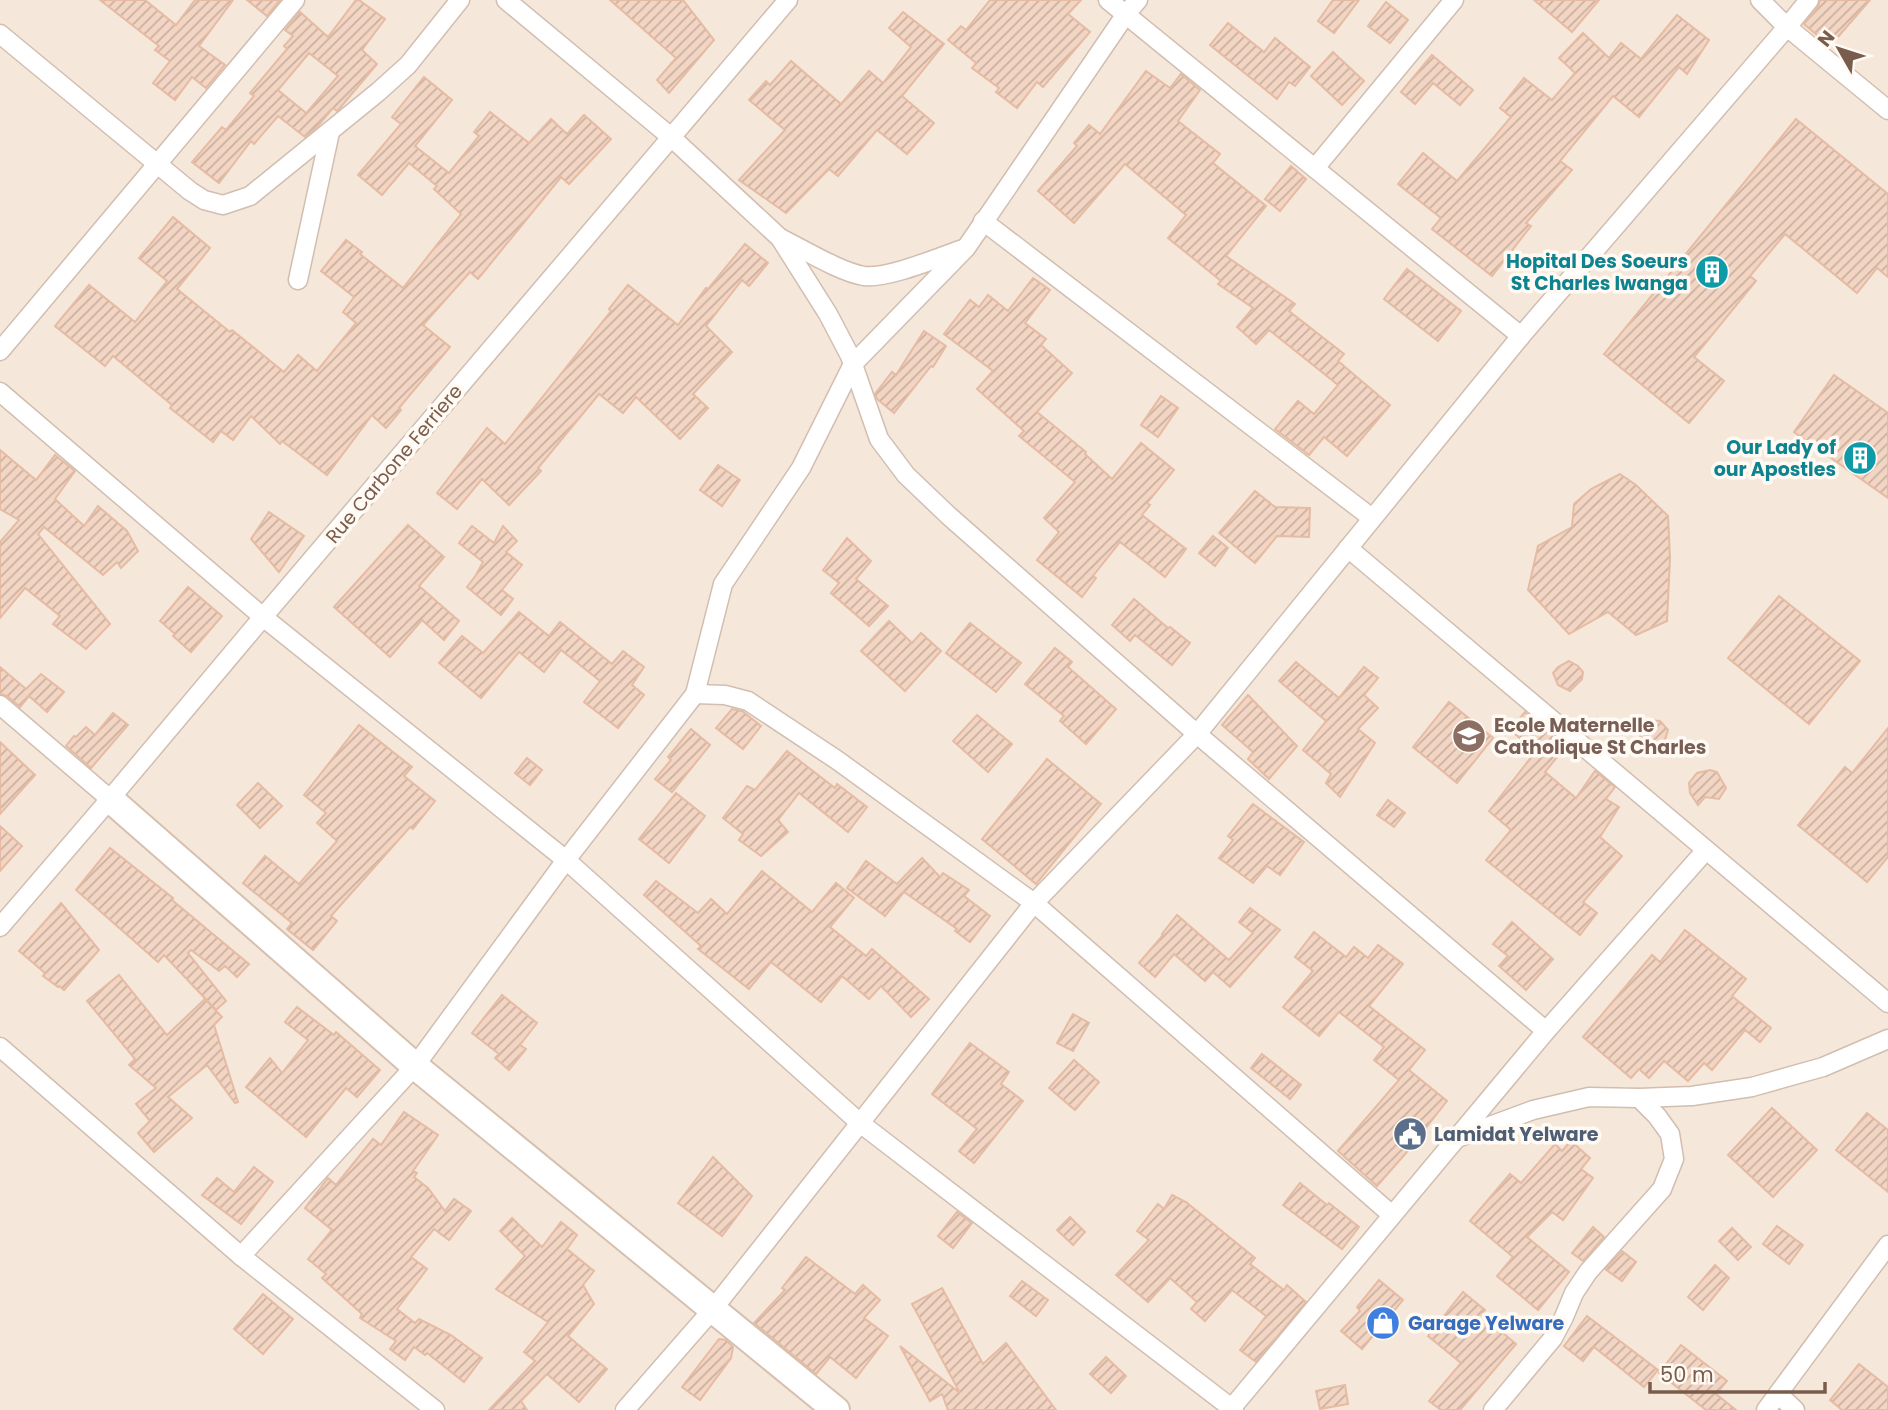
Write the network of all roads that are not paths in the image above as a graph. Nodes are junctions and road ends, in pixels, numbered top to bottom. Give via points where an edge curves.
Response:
1 (295, 0) edge
2 (460, 0) edge
3 (506, 0) edge
4 (788, 0) edge
5 (1108, 0) edge
6 (1138, 0) edge
7 (1454, 0) edge
8 (1760, 0) edge
9 (1809, 0) edge
10 (1126, 14) junction
11 (1787, 27) junction
12 (0, 34) edge
13 (1888, 110) edge
14 (330, 132) junction
15 (671, 137) junction
16 (158, 165) junction
17 (1315, 168) junction
18 (983, 221) junction
19 (780, 238) junction
20 (966, 248) junction
21 (298, 280) dead end
22 (1521, 336) junction
23 (0, 351) edge
24 (853, 364) junction
25 (0, 392) edge
26 (1372, 518) junction
27 (1348, 548) junction
28 (263, 617) junction
29 (695, 694) junction
30 (0, 705) edge
31 (1197, 733) junction
32 (110, 799) junction
33 (1706, 850) junction
34 (566, 860) junction
35 (1034, 903) junction
36 (0, 927) edge
37 (1888, 1003) edge
38 (1546, 1031) junction
39 (1888, 1039) edge
40 (0, 1046) edge
41 (415, 1066) junction
42 (1639, 1098) junction
43 (860, 1123) junction
44 (1456, 1138) junction
45 (1392, 1215) junction
46 (1888, 1245) edge
47 (241, 1256) junction
48 (713, 1309) junction
49 (1777, 1394) junction
50 (1232, 1409) edge
51 (435, 1410) edge
52 (625, 1410) edge
53 (836, 1410) edge
54 (1493, 1410) edge
55 (1766, 1410) edge
56 (1795, 1410) edge

1 - 16 street
2 - 14 street via 408,65
3 - 15 street
4 - 15 street, Rue Carbone Ferriere
5 - 10 street
6 - 10 street
7 - 17 street
8 - 11 street
9 - 11 street
10 - 17 street
10 - 18 street
11 - 13 street
11 - 22 street
12 - 16 street
14 - 16 street via 250,196 223,205 204,200
14 - 21 street
15 - 19 street
15 - 28 street, Rue Carbone Ferriere
16 - 23 street
17 - 22 street
18 - 20 street
18 - 26 street
19 - 20 street via 866,276
19 - 24 street
20 - 24 street
22 - 26 street
24 - 29 street via 801,468 723,584
24 - 31 street via 878,439 906,475
25 - 28 street
26 - 27 street
27 - 31 street
27 - 33 street
28 - 32 street, Rue Carbone Ferriere
28 - 34 street
29 - 34 street
29 - 35 street via 748,701
30 - 32 street
31 - 35 street
31 - 38 street
32 - 36 street, Rue Carbone Ferriere
32 - 41 street
33 - 37 street
33 - 38 street
34 - 41 street
34 - 43 street
35 - 43 street
35 - 45 street
38 - 44 street
39 - 42 street via 1823,1067 1752,1087
40 - 47 street
41 - 47 street
41 - 48 street
42 - 44 street via 1589,1097 1533,1110
42 - 54 street via 1670,1135 1674,1159 1662,1189 1588,1272 1553,1338
43 - 48 street
43 - 50 street
44 - 45 street
45 - 50 street
46 - 49 street
47 - 51 street
48 - 52 street
48 - 53 street
49 - 55 street
49 - 56 street

